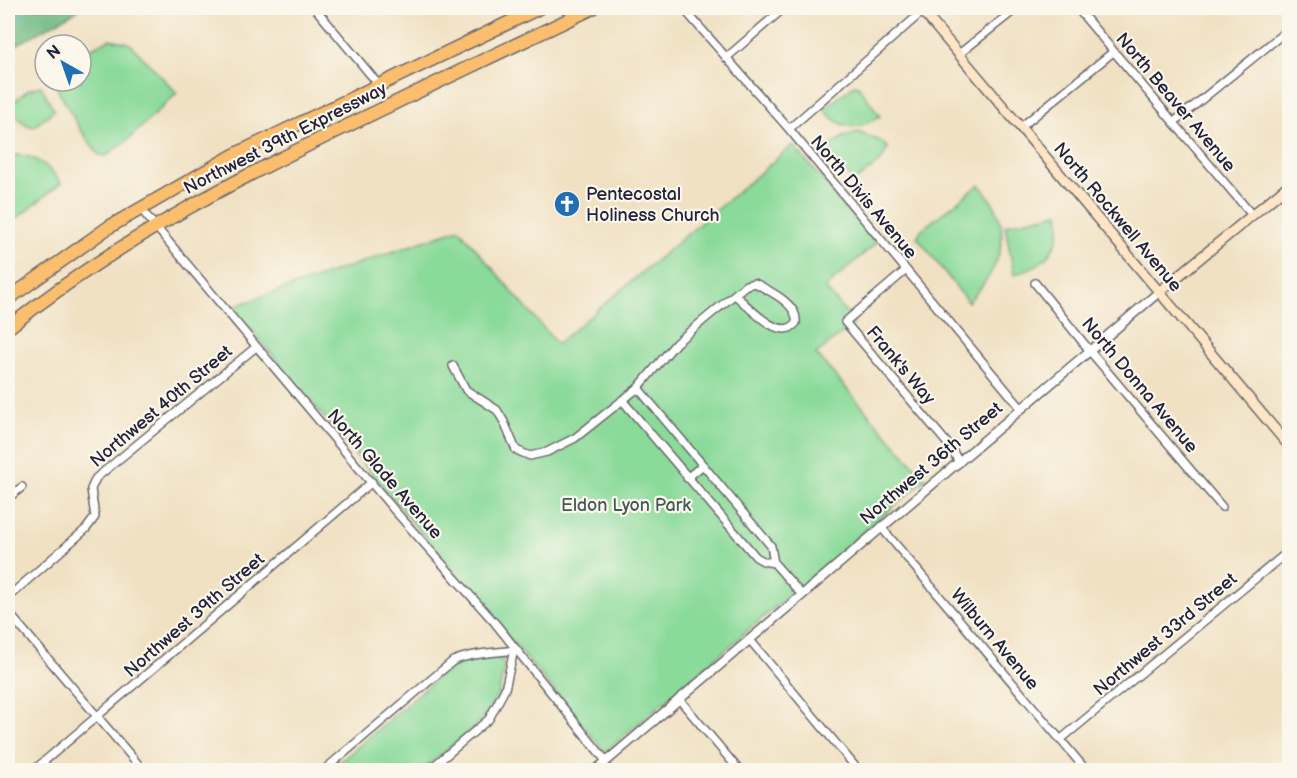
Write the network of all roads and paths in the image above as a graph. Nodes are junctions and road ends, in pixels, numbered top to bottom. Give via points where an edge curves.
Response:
1 (315, 8) edge
2 (593, 8) edge
3 (683, 8) edge
4 (784, 8) edge
5 (1017, 8) edge
6 (1077, 8) edge
7 (531, 9) edge
8 (922, 9) edge
9 (1290, 28) edge
10 (452, 50) junction
11 (1113, 52) junction
12 (959, 54) junction
13 (726, 58) junction
14 (461, 71) junction
15 (379, 85) junction
16 (391, 105) junction
17 (1174, 122) junction
18 (1021, 127) junction
19 (789, 129) junction
20 (1290, 184) edge
21 (140, 208) junction
22 (1252, 215) junction
23 (155, 226) junction
24 (905, 271) junction
25 (1035, 283) dead end
26 (1159, 292) junction
27 (735, 295) junction
28 (8, 299) edge
29 (22, 316) junction
30 (8, 328) edge
31 (256, 347) junction
32 (1090, 350) junction
33 (453, 366) dead end
34 (638, 388) junction
35 (622, 400) junction
36 (1021, 408) junction
37 (1290, 447) edge
38 (959, 463) junction
39 (703, 465) junction
40 (687, 478) junction
41 (372, 482) junction
42 (22, 487) dead end
43 (8, 498) edge
44 (1222, 507) dead end
45 (881, 527) junction
46 (1290, 550) edge
47 (774, 563) junction
48 (802, 595) junction
49 (8, 597) edge
50 (8, 612) edge
51 (750, 640) junction
52 (514, 650) junction
53 (679, 699) junction
54 (98, 717) junction
55 (1060, 740) junction
56 (606, 761) junction
57 (34, 771) edge
58 (143, 771) edge
59 (324, 771) edge
60 (429, 771) edge
61 (596, 771) edge
62 (739, 771) edge
63 (858, 771) edge
64 (1086, 771) edge

1 - 15 street
2 - 14 highway, Northwest 39th Expressway
3 - 13 street, North Divis Avenue
4 - 13 street
5 - 12 street
6 - 11 street, North Beaver Avenue
7 - 10 highway, Northwest 39th Expressway
8 - 12 main road, North Rockwell Avenue
8 - 19 street
9 - 17 street
10 - 14 highway
10 - 15 highway, Northwest 39th Expressway
11 - 17 street, North Beaver Avenue
11 - 18 street
12 - 18 main road, North Rockwell Avenue
13 - 19 street, North Divis Avenue
14 - 16 highway, Northwest 39th Expressway
15 - 16 highway
15 - 21 highway, Northwest 39th Expressway via 234,155
16 - 23 highway, Northwest 39th Expressway via 241,177
17 - 22 street, North Beaver Avenue
18 - 26 main road, North Rockwell Avenue
19 - 24 street, North Divis Avenue
20 - 22 main road, Northwest 36th Street
21 - 23 street, North Glade Avenue
21 - 28 highway, Northwest 39th Expressway
22 - 26 main road, Northwest 36th Street
23 - 29 highway, Northwest 39th Expressway
23 - 31 street, North Glade Avenue
24 - 36 street, North Divis Avenue
24 - 38 street, Frank's Way via 845,322 952,449
25 - 32 street, North Donna Avenue
26 - 32 street, Northwest 36th Street
26 - 37 main road, North Rockwell Avenue
27 - 27 street via 774,327 784,330 796,323 793,309 755,283
27 - 34 street via 676,343
28 - 29 highway
29 - 30 highway, Northwest 39th Expressway
31 - 41 street, North Glade Avenue
31 - 49 street, Northwest 40th Street via 96,478 91,489 95,517
32 - 36 street, Northwest 36th Street
32 - 44 street, North Donna Avenue
33 - 35 street via 466,390 497,410 516,450 530,456 575,438
34 - 35 street
34 - 39 street
35 - 40 street
36 - 38 street, Northwest 36th Street
38 - 45 street, Northwest 36th Street
39 - 40 street
39 - 47 street via 771,546
40 - 47 street via 756,557
41 - 52 street, North Glade Avenue
41 - 54 street, Northwest 39th Street
42 - 43 street
45 - 48 street, Northwest 36th Street
45 - 55 street, Wilburn Avenue
46 - 55 street, Northwest 33rd Street
47 - 48 street
48 - 51 street, Northwest 36th Street
50 - 54 street
51 - 53 street, Northwest 36th Street
51 - 63 street
52 - 56 street, North Glade Avenue
52 - 59 street via 468,654 453,661
52 - 60 street via 505,689 489,719
53 - 56 street, Northwest 36th Street
53 - 62 street
54 - 57 street, Northwest 39th Street
54 - 58 street
55 - 64 street, Wilburn Avenue
56 - 61 street, Northwest 36th Street

